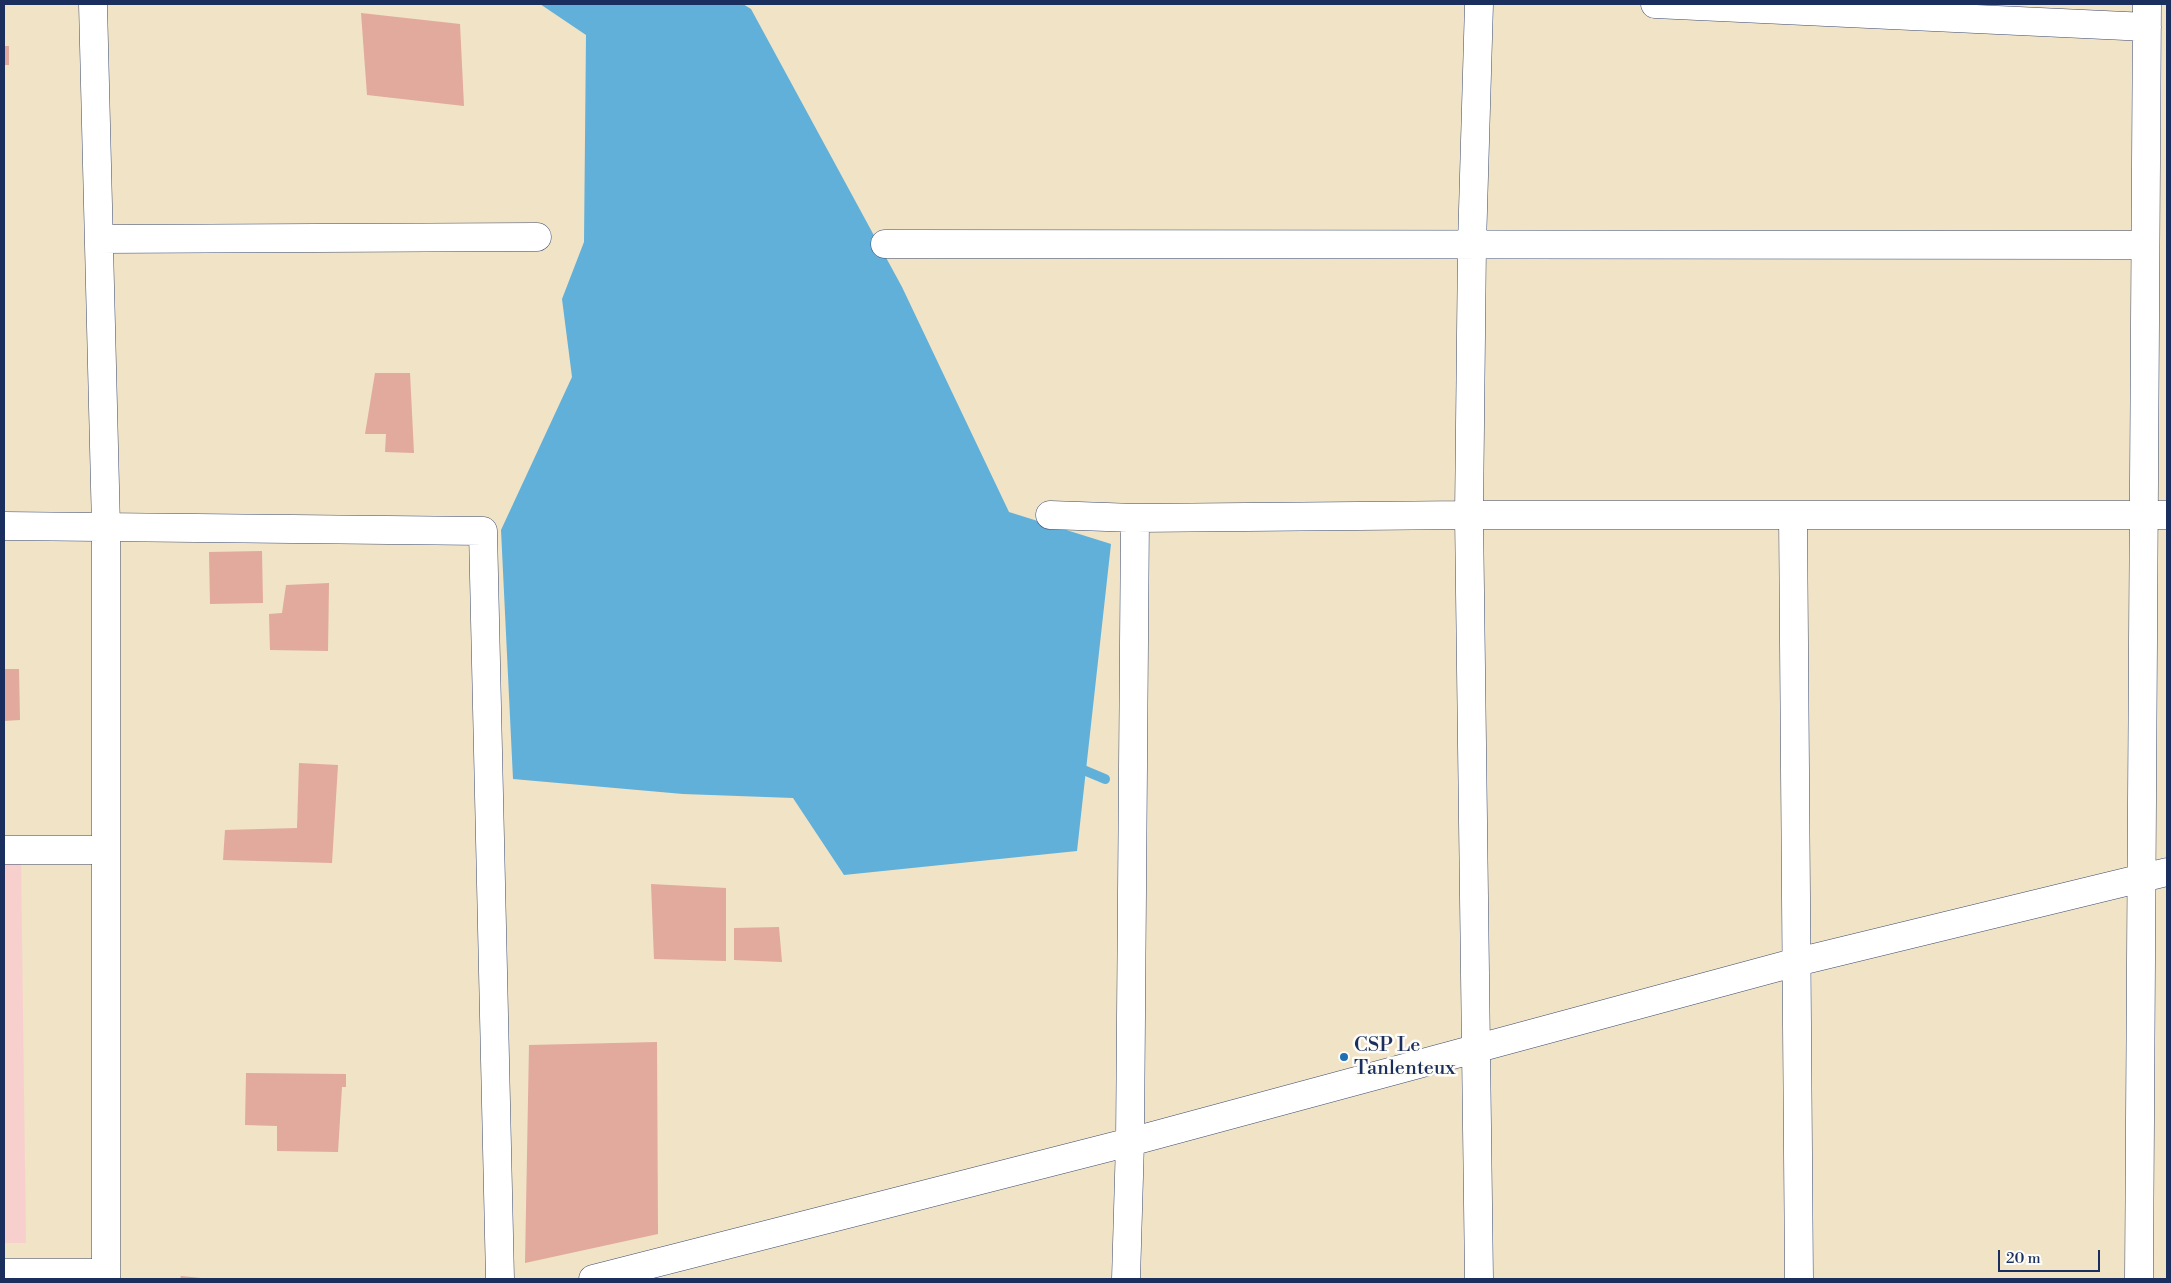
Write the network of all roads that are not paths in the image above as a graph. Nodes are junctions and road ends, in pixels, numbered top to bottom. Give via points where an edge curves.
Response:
1 (92, 4) edge
2 (1479, 4) edge
3 (1655, 4) edge
4 (2147, 16) edge
5 (537, 237) dead end
6 (98, 239) junction
7 (884, 244) dead end
8 (1472, 244) junction
9 (2145, 245) junction
10 (1050, 515) dead end
11 (1469, 516) junction
12 (1793, 516) junction
13 (2156, 516) edge
14 (1135, 518) junction
15 (4, 526) edge
16 (106, 527) junction
17 (4, 850) edge
18 (106, 850) junction
19 (2154, 874) edge
20 (1796, 962) junction
21 (1476, 1048) junction
22 (1130, 1142) junction
23 (4, 1273) edge
24 (106, 1276) edge
25 (500, 1279) edge
26 (593, 1279) edge
27 (1126, 1279) edge
28 (1479, 1279) edge
29 (1799, 1279) edge
30 (2139, 1279) edge

1 - 6 street
2 - 8 street
3 - 4 street
4 - 9 street
5 - 6 street
6 - 16 street
7 - 8 street
8 - 9 street
8 - 11 street
9 - 13 street
10 - 14 street
11 - 12 street
11 - 14 street
11 - 21 street
12 - 13 street
12 - 20 street
13 - 19 street
14 - 22 street
15 - 16 street
16 - 18 street
16 - 25 street via 484,531
17 - 18 street
18 - 24 street
19 - 20 street
19 - 30 street
20 - 21 street
20 - 29 street
21 - 22 street
21 - 28 street
22 - 26 street
22 - 27 street
23 - 24 street

